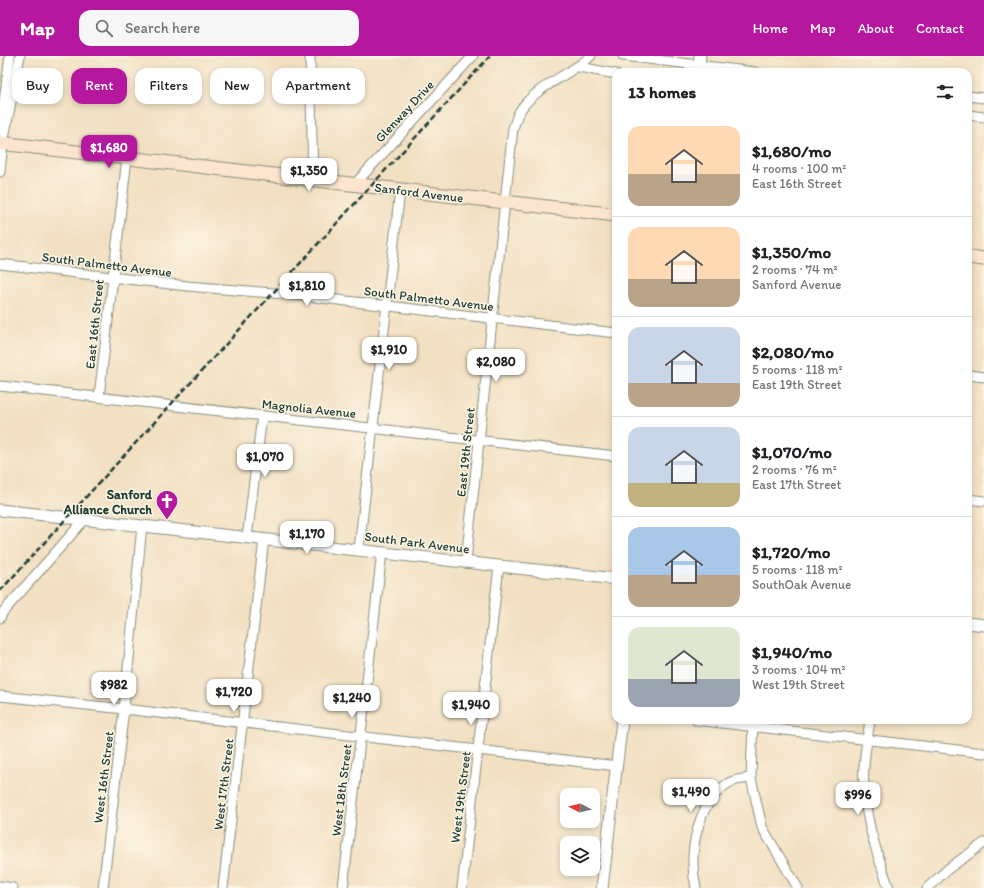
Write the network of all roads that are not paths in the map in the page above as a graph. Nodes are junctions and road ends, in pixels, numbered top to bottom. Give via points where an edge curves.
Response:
1 (10, 56) edge
2 (20, 56) edge
3 (310, 56) edge
4 (473, 56) edge
5 (591, 56) edge
6 (623, 56) edge
7 (699, 64) edge
8 (579, 68) junction
9 (727, 68) edge
10 (612, 73) edge
11 (972, 96) edge
12 (984, 98) edge
13 (972, 116) edge
14 (984, 117) edge
15 (2, 143) edge
16 (127, 158) junction
17 (0, 172) edge
18 (313, 180) junction
19 (354, 185) junction
20 (400, 190) junction
21 (505, 202) junction
22 (612, 215) edge
23 (972, 258) edge
24 (984, 259) edge
25 (0, 264) edge
26 (113, 278) junction
27 (386, 306) junction
28 (493, 318) junction
29 (612, 333) edge
30 (972, 376) edge
31 (984, 377) edge
32 (0, 386) edge
33 (99, 397) junction
34 (262, 416) junction
35 (372, 428) junction
36 (479, 440) junction
37 (612, 456) edge
38 (972, 500) edge
39 (984, 501) edge
40 (0, 510) edge
41 (85, 519) junction
42 (142, 526) junction
43 (248, 538) junction
44 (264, 539) junction
45 (358, 549) junction
46 (382, 552) junction
47 (466, 561) junction
48 (499, 566) junction
49 (612, 580) edge
50 (0, 618) edge
51 (972, 624) edge
52 (984, 625) edge
53 (0, 696) edge
54 (124, 709) junction
55 (243, 723) junction
56 (622, 724) edge
57 (752, 724) edge
58 (759, 724) edge
59 (870, 724) edge
60 (360, 736) junction
61 (868, 739) junction
62 (479, 749) junction
63 (984, 753) edge
64 (617, 766) junction
65 (751, 778) junction
66 (984, 843) edge
67 (0, 886) edge
68 (14, 888) edge
69 (103, 888) edge
70 (223, 888) edge
71 (343, 888) edge
72 (462, 888) edge
73 (602, 888) edge
74 (696, 888) edge
75 (798, 888) edge
76 (889, 888) edge
77 (927, 888) edge

1 - 15 street via 2,116
2 - 15 street
3 - 18 street
4 - 19 street, Glenway Drive
5 - 8 street, East 19th Street
6 - 7 street
7 - 9 street
8 - 10 street
8 - 21 street, East 19th Street via 546,87 518,113 513,128
11 - 12 street
13 - 14 street
15 - 16 main road, Sanford Avenue
15 - 17 street
16 - 18 main road, Sanford Avenue
16 - 26 street, East 16th Street
18 - 19 main road, Sanford Avenue
19 - 20 main road, Sanford Avenue
20 - 21 main road, Sanford Avenue
20 - 27 street
21 - 22 main road, Sanford Avenue
21 - 28 street, East 19th Street
23 - 24 main road
25 - 26 street, South Palmetto Avenue
26 - 27 street, South Palmetto Avenue
26 - 33 street, East 16th Street
27 - 28 street, South Palmetto Avenue
27 - 35 street
28 - 29 street, South Palmetto Avenue
28 - 36 street, East 19th Street
30 - 31 street
32 - 33 street, Magnolia Avenue
33 - 34 street, Magnolia Avenue
34 - 35 street, Magnolia Avenue
34 - 43 street
35 - 36 street, Magnolia Avenue
35 - 45 street
36 - 37 street, Magnolia Avenue
36 - 47 street, East 19th Street
38 - 39 street
40 - 41 street, South Park Avenue
41 - 42 street, South Park Avenue
41 - 50 street
42 - 43 street, South Park Avenue
42 - 54 street, West 16th Street
43 - 44 street, South Park Avenue
44 - 45 street, South Park Avenue
44 - 55 street, West 17th Street
45 - 46 street, South Park Avenue
46 - 47 street, South Park Avenue
46 - 60 street, West 18th Street
47 - 48 street, South Park Avenue
48 - 49 street, South Park Avenue
48 - 62 street, West 19th Street
51 - 52 street
53 - 54 street
54 - 55 street
54 - 69 street, West 16th Street
55 - 60 street
55 - 70 street, West 17th Street
56 - 64 street
57 - 65 street
58 - 61 street
59 - 61 street
60 - 62 street
60 - 71 street, West 18th Street
61 - 63 street
61 - 76 street via 864,766 867,809 875,848
62 - 64 street
62 - 72 street, West 19th Street
64 - 73 street
65 - 74 street via 727,784 702,816 696,831 694,852 693,872
65 - 75 street via 762,826
66 - 77 street
67 - 68 street

